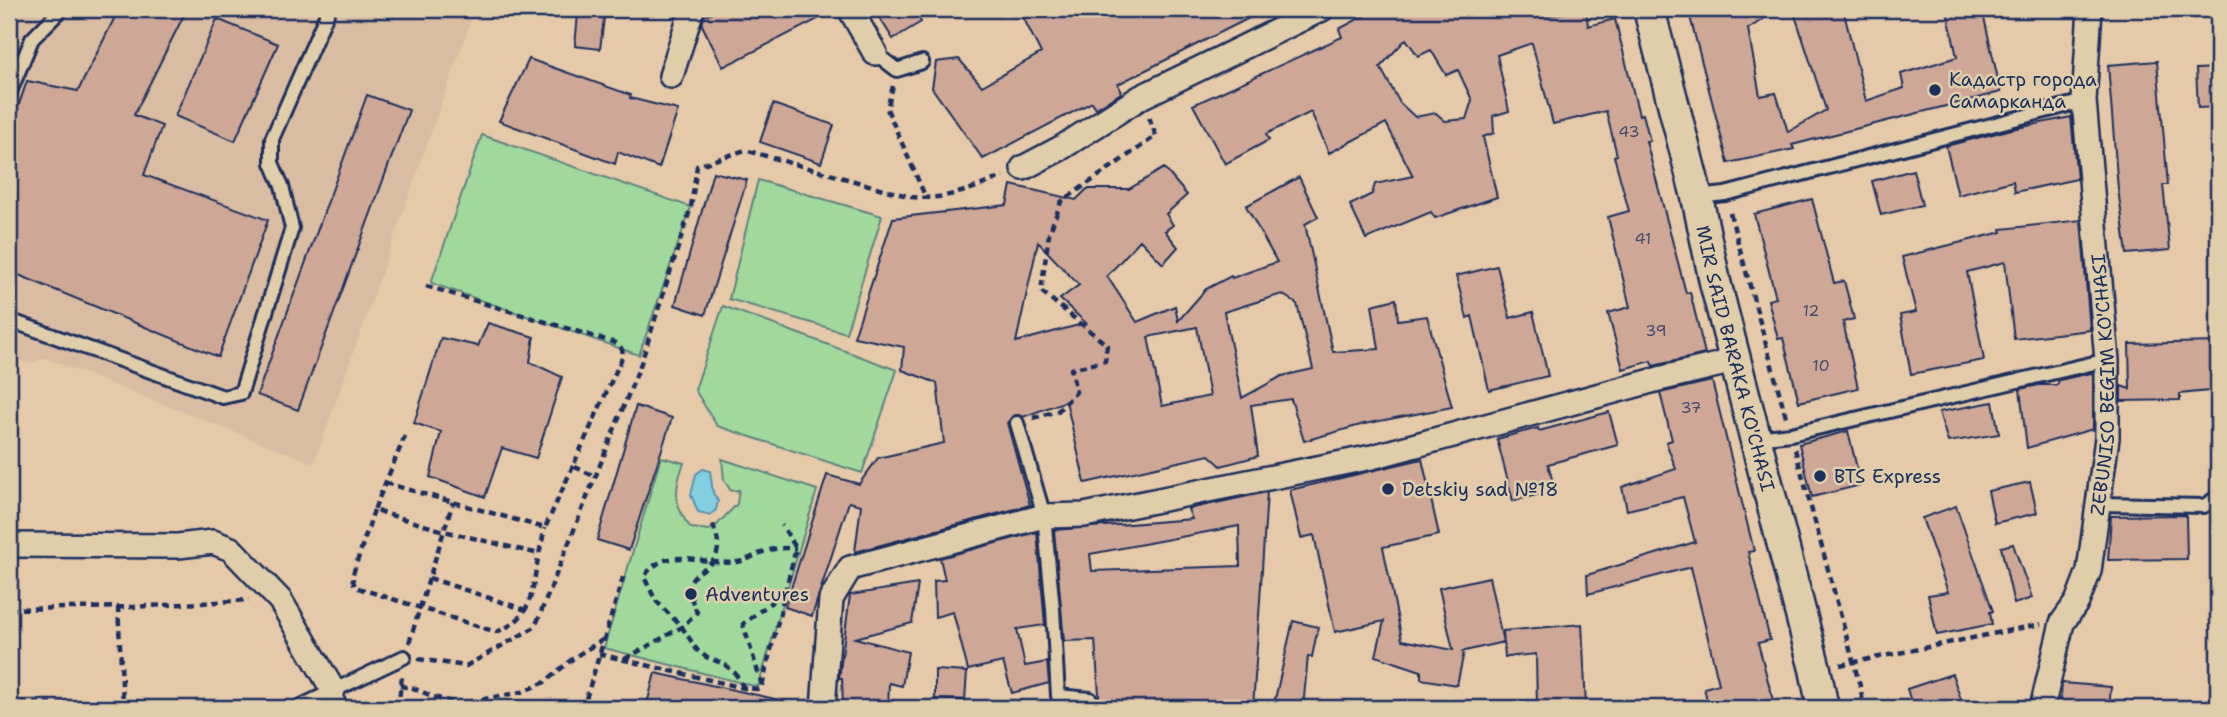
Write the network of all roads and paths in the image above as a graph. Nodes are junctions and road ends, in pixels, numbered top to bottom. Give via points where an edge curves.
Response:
1 (62, 9) edge
2 (329, 9) edge
3 (692, 9) edge
4 (850, 9) edge
5 (1322, 9) edge
6 (1649, 9) edge
7 (2090, 9) edge
8 (1280, 18) edge
9 (875, 53) joint
10 (922, 62) dead end
11 (897, 70) junction
12 (671, 76) dead end
13 (9, 94) edge
14 (1141, 97) junction
15 (2084, 101) junction
16 (1023, 168) joint
17 (1711, 195) junction
18 (926, 199) junction
19 (426, 286) dead end
20 (9, 320) edge
21 (2107, 360) junction
22 (1734, 361) junction
23 (1017, 423) joint
24 (1791, 434) junction
25 (405, 436) dead end
26 (1755, 438) junction
27 (573, 466) junction
28 (596, 477) junction
29 (385, 483) junction
30 (2218, 497) edge
31 (453, 502) junction
32 (2100, 504) junction
33 (374, 510) junction
34 (1044, 516) junction
35 (712, 521) dead end
36 (782, 525) dead end
37 (545, 528) junction
38 (444, 531) junction
39 (9, 545) edge
40 (796, 548) junction
41 (539, 554) junction
42 (709, 563) junction
43 (624, 574) dead end
44 (429, 578) junction
45 (785, 591) junction
46 (252, 600) dead end
47 (118, 607) junction
48 (9, 609) edge
49 (420, 609) junction
50 (526, 610) junction
51 (2063, 623) junction
52 (682, 627) junction
53 (604, 639) junction
54 (599, 654) junction
55 (404, 657) junction
56 (624, 660) junction
57 (1854, 664) junction
58 (1815, 668) junction
59 (400, 686) junction
60 (762, 686) junction
61 (744, 688) junction
62 (337, 699) edge
63 (9, 703) edge
64 (458, 705) junction
65 (297, 708) edge
66 (398, 708) edge
67 (471, 708) edge
68 (579, 708) edge
69 (823, 708) edge
70 (1090, 708) edge
71 (1823, 708) edge
72 (1864, 708) edge
73 (2042, 708) edge

1 - 13 lane via 32,39
2 - 20 lane via 272,139 272,163 292,228 241,393 223,397
3 - 12 street
4 - 9 street
5 - 8 street
6 - 17 street, MIR SAID BARAKA KO'CHASI
7 - 15 street, ZEBUNISO BEGIM KO'CHASI
8 - 14 street
9 - 11 lane
10 - 11 lane
11 - 18 path via 887,109
14 - 16 street
14 - 23 path via 1156,136 1060,202 1043,265 1041,291 1107,345 1105,361 1071,369 1076,392 1058,411
15 - 17 lane
15 - 21 street, ZEBUNISO BEGIM KO'CHASI
16 - 18 path via 971,190
17 - 22 street, MIR SAID BARAKA KO'CHASI via 1715,282
17 - 24 path
18 - 28 path via 746,150 697,166 691,207 641,363
19 - 27 path via 622,348 621,360
21 - 24 lane
21 - 32 street, ZEBUNISO BEGIM KO'CHASI via 2107,438
22 - 26 street, MIR SAID BARAKA KO'CHASI
22 - 34 street via 1373,457 1084,515
23 - 34 lane
24 - 26 lane
24 - 57 path
25 - 29 path
26 - 58 street, MIR SAID BARAKA KO'CHASI
27 - 28 path
27 - 37 path
28 - 55 path via 535,627 466,666
29 - 31 path
29 - 33 path
30 - 32 lane via 2204,506
31 - 37 path
31 - 38 path
32 - 51 street, ZEBUNISO BEGIM KO'CHASI via 2089,571
33 - 38 path
33 - 49 path via 353,583
34 - 69 street via 850,568 831,599
34 - 70 lane via 1058,696 1090,699
35 - 42 path via 718,546
36 - 40 path
37 - 41 path
38 - 41 path
38 - 44 path
39 - 62 street via 213,542 231,550 279,600
40 - 42 path via 773,549 739,562
40 - 45 path
41 - 50 path
42 - 52 path via 689,583 688,594 697,612
42 - 52 path via 693,557 670,559 650,568 645,577 656,601
43 - 53 path
44 - 49 path
44 - 50 path
45 - 60 path
45 - 60 path via 743,624
46 - 47 path
47 - 48 path
47 - 63 path via 122,703
49 - 50 path via 496,632 511,626
49 - 55 path
51 - 57 path via 2032,625
51 - 73 street, ZEBUNISO BEGIM KO'CHASI
52 - 56 path
52 - 61 path via 697,650 724,664
53 - 54 path
53 - 64 path via 545,682 522,692
54 - 56 path
54 - 68 path via 585,702
55 - 59 path
55 - 62 lane
56 - 61 path
57 - 58 path
57 - 72 path
58 - 71 street, MIR SAID BARAKA KO'CHASI
59 - 64 path
59 - 66 path
60 - 61 path via 758,690
62 - 65 lane
64 - 67 path

